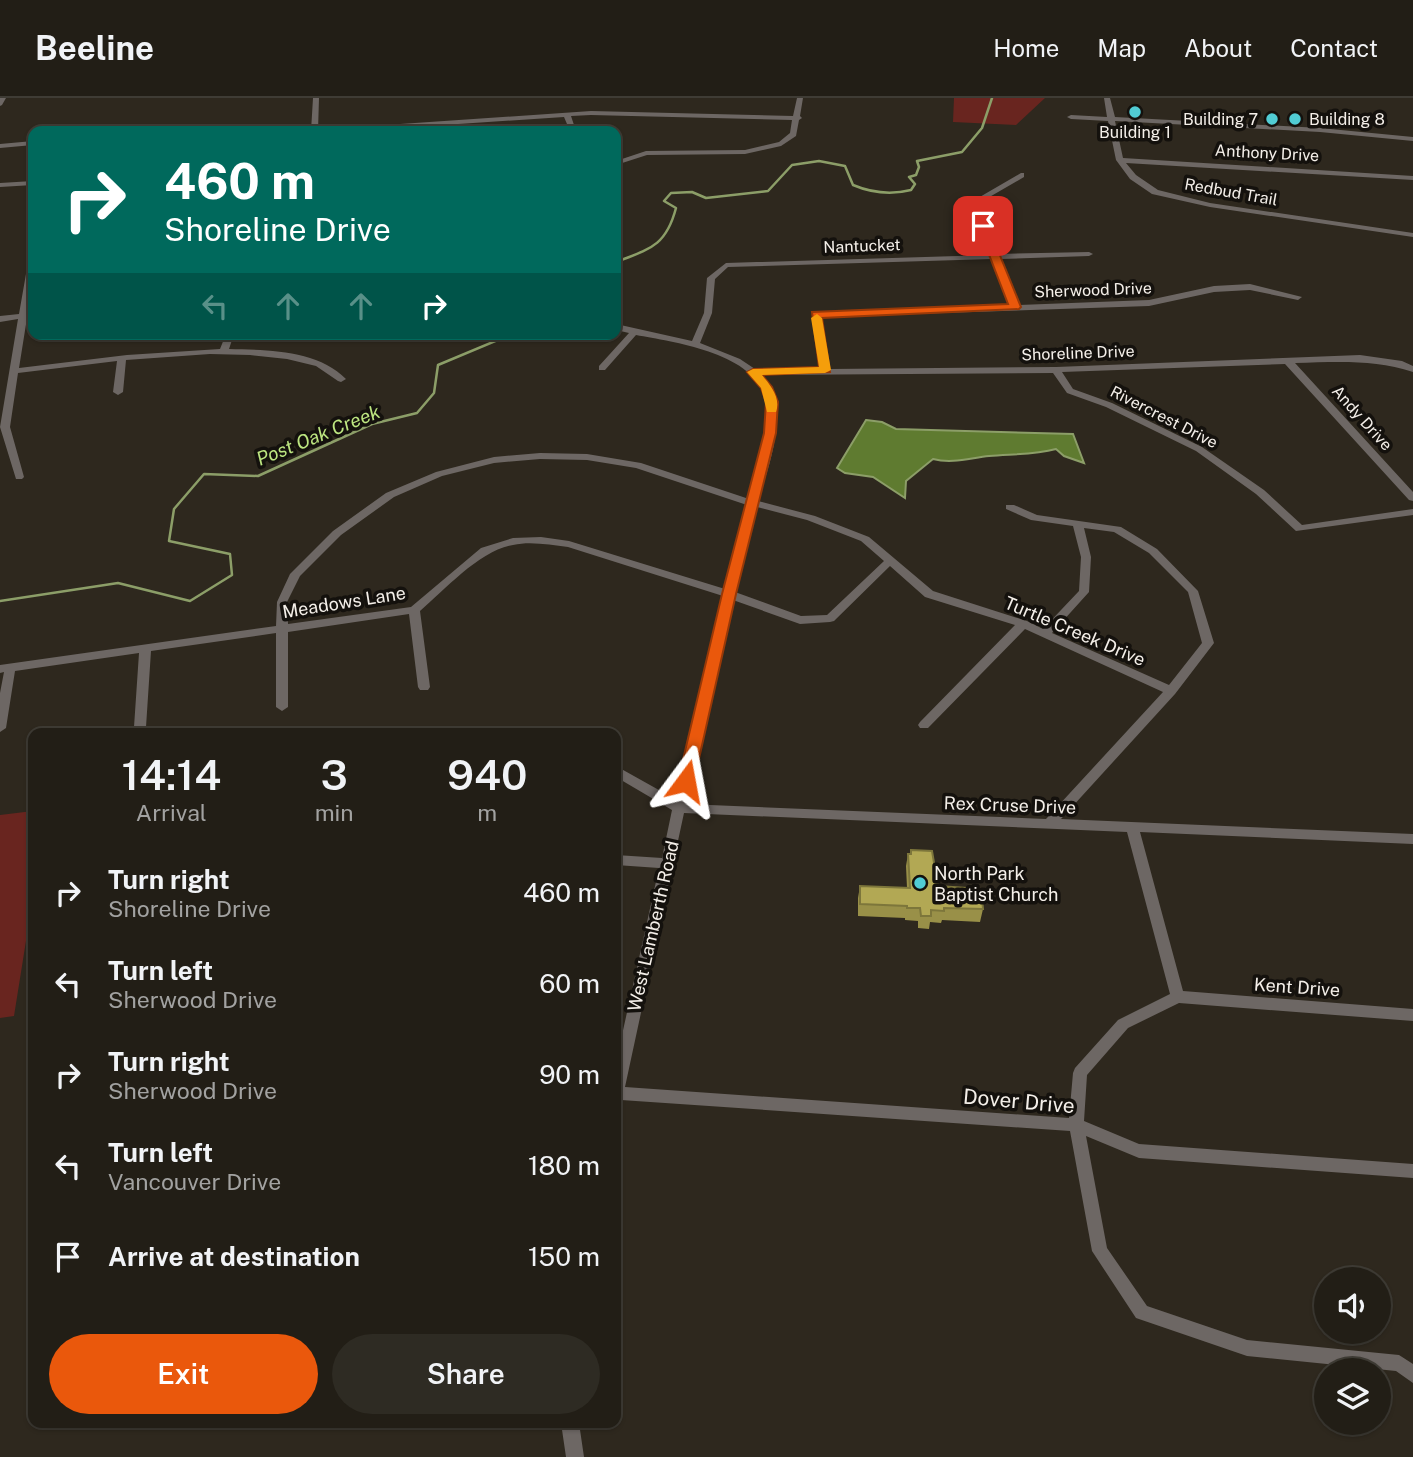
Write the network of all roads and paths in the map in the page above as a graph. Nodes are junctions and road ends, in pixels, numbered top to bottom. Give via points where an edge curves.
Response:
1 (3, 98) edge
2 (316, 98) edge
3 (800, 98) edge
4 (1108, 98) edge
5 (0, 104) edge
6 (566, 114) junction
7 (1071, 117) dead end
8 (798, 118) junction
9 (1110, 119) junction
10 (466, 121) junction
11 (315, 126) edge
12 (413, 126) edge
13 (468, 126) edge
14 (571, 126) edge
15 (1413, 139) edge
16 (28, 143) edge
17 (0, 146) edge
18 (1120, 160) junction
19 (621, 161) edge
20 (1021, 175) dead end
21 (1413, 178) edge
22 (28, 183) edge
23 (0, 186) edge
24 (1413, 235) edge
25 (1090, 254) dead end
26 (994, 256) junction
27 (1298, 297) dead end
28 (1015, 307) junction
29 (28, 316) edge
30 (0, 319) edge
31 (621, 328) edge
32 (634, 332) junction
33 (228, 340) edge
34 (695, 345) junction
35 (223, 353) junction
36 (122, 360) junction
37 (1288, 360) junction
38 (602, 368) dead end
39 (1413, 369) edge
40 (825, 370) junction
41 (1056, 370) junction
42 (14, 371) junction
43 (753, 372) junction
44 (341, 379) dead end
45 (118, 392) dead end
46 (19, 477) dead end
47 (1413, 498) edge
48 (752, 503) junction
49 (1010, 507) dead end
50 (1413, 512) edge
51 (1078, 526) junction
52 (890, 561) junction
53 (729, 594) junction
54 (414, 610) junction
55 (1023, 624) junction
56 (281, 631) junction
57 (1044, 634) junction
58 (145, 650) junction
59 (5, 669) edge
60 (424, 687) dead end
61 (1171, 691) junction
62 (282, 707) dead end
63 (924, 725) dead end
64 (140, 727) dead end
65 (0, 728) edge
66 (621, 774) edge
67 (680, 808) junction
68 (1049, 824) junction
69 (1132, 827) junction
70 (1413, 839) edge
71 (621, 860) edge
72 (666, 863) junction
73 (1178, 997) junction
74 (1413, 1015) edge
75 (621, 1071) edge
76 (621, 1094) edge
77 (1076, 1125) junction
78 (1413, 1171) edge
79 (1406, 1363) edge
80 (1413, 1375) edge
81 (571, 1428) edge
82 (575, 1457) edge

1 - 5 street
2 - 11 street
3 - 8 street
4 - 9 street
6 - 8 street
6 - 10 street
6 - 14 street
7 - 9 street
8 - 19 street via 793,134 781,144 763,149 646,153
9 - 15 street
9 - 18 street
10 - 12 street
10 - 13 street
16 - 17 street
18 - 21 street, Anthony Drive
18 - 24 street, Redbud Trail via 1133,177 1155,192 1210,205
20 - 26 street via 982,198 983,226
22 - 23 street
25 - 26 street, Nantucket
26 - 28 street
26 - 34 street, Nantucket via 726,265 711,278 708,313
27 - 28 street, Sherwood Drive via 1251,287 1214,289 1149,303
28 - 40 street, Sherwood Drive via 816,315
29 - 30 street
29 - 42 street
31 - 32 street, West Lamberth Road
32 - 34 street, West Lamberth Road
32 - 38 street
33 - 35 street
34 - 43 street, West Lamberth Road
35 - 36 street
35 - 44 street via 278,354 322,364
36 - 42 street
36 - 45 street
37 - 39 street, Shoreline Drive via 1360,358
37 - 41 street, Shoreline Drive
37 - 47 street, Andy Drive
40 - 41 street, Shoreline Drive
40 - 43 street, Shoreline Drive
41 - 50 street, Rivercrest Drive via 1070,391 1199,449 1260,492 1300,529
42 - 46 street via 5,428
43 - 48 street, West Lamberth Road via 772,402 770,433
48 - 52 street, Turtle Creek Drive via 811,518 865,539
48 - 53 street, West Lamberth Road
48 - 56 street, Turtle Creek Drive via 638,465 587,457 540,456 439,474 390,495 337,533 295,574 282,602
49 - 51 street via 1035,518
51 - 57 street via 1086,557 1084,592
51 - 61 street via 1116,529 1153,551 1192,591 1208,642
52 - 53 street, Meadows Lane via 830,618 800,620
52 - 55 street, Turtle Creek Drive via 929,594
53 - 54 street, Meadows Lane via 569,544 513,541 485,550
53 - 67 street, West Lamberth Road
54 - 56 street, Meadows Lane
54 - 60 street
55 - 57 street, Turtle Creek Drive
55 - 63 street
56 - 58 street, Meadows Lane
56 - 62 street, Turtle Creek Drive
57 - 61 street, Turtle Creek Drive
58 - 59 street, Meadows Lane
58 - 64 street
59 - 65 street
61 - 68 street
66 - 67 street, Rex Cruse Drive
67 - 68 street, Rex Cruse Drive
67 - 72 street, West Lamberth Road
68 - 69 street, Rex Cruse Drive
69 - 70 street, Rex Cruse Drive
69 - 73 street
71 - 72 street
72 - 75 street, West Lamberth Road
73 - 74 street, Kent Drive
73 - 77 street via 1123,1024 1080,1073
76 - 77 street, Dover Drive
77 - 78 street, Dover Drive via 1139,1151
77 - 79 street via 1100,1251 1142,1312 1247,1348
79 - 80 street
81 - 82 street

